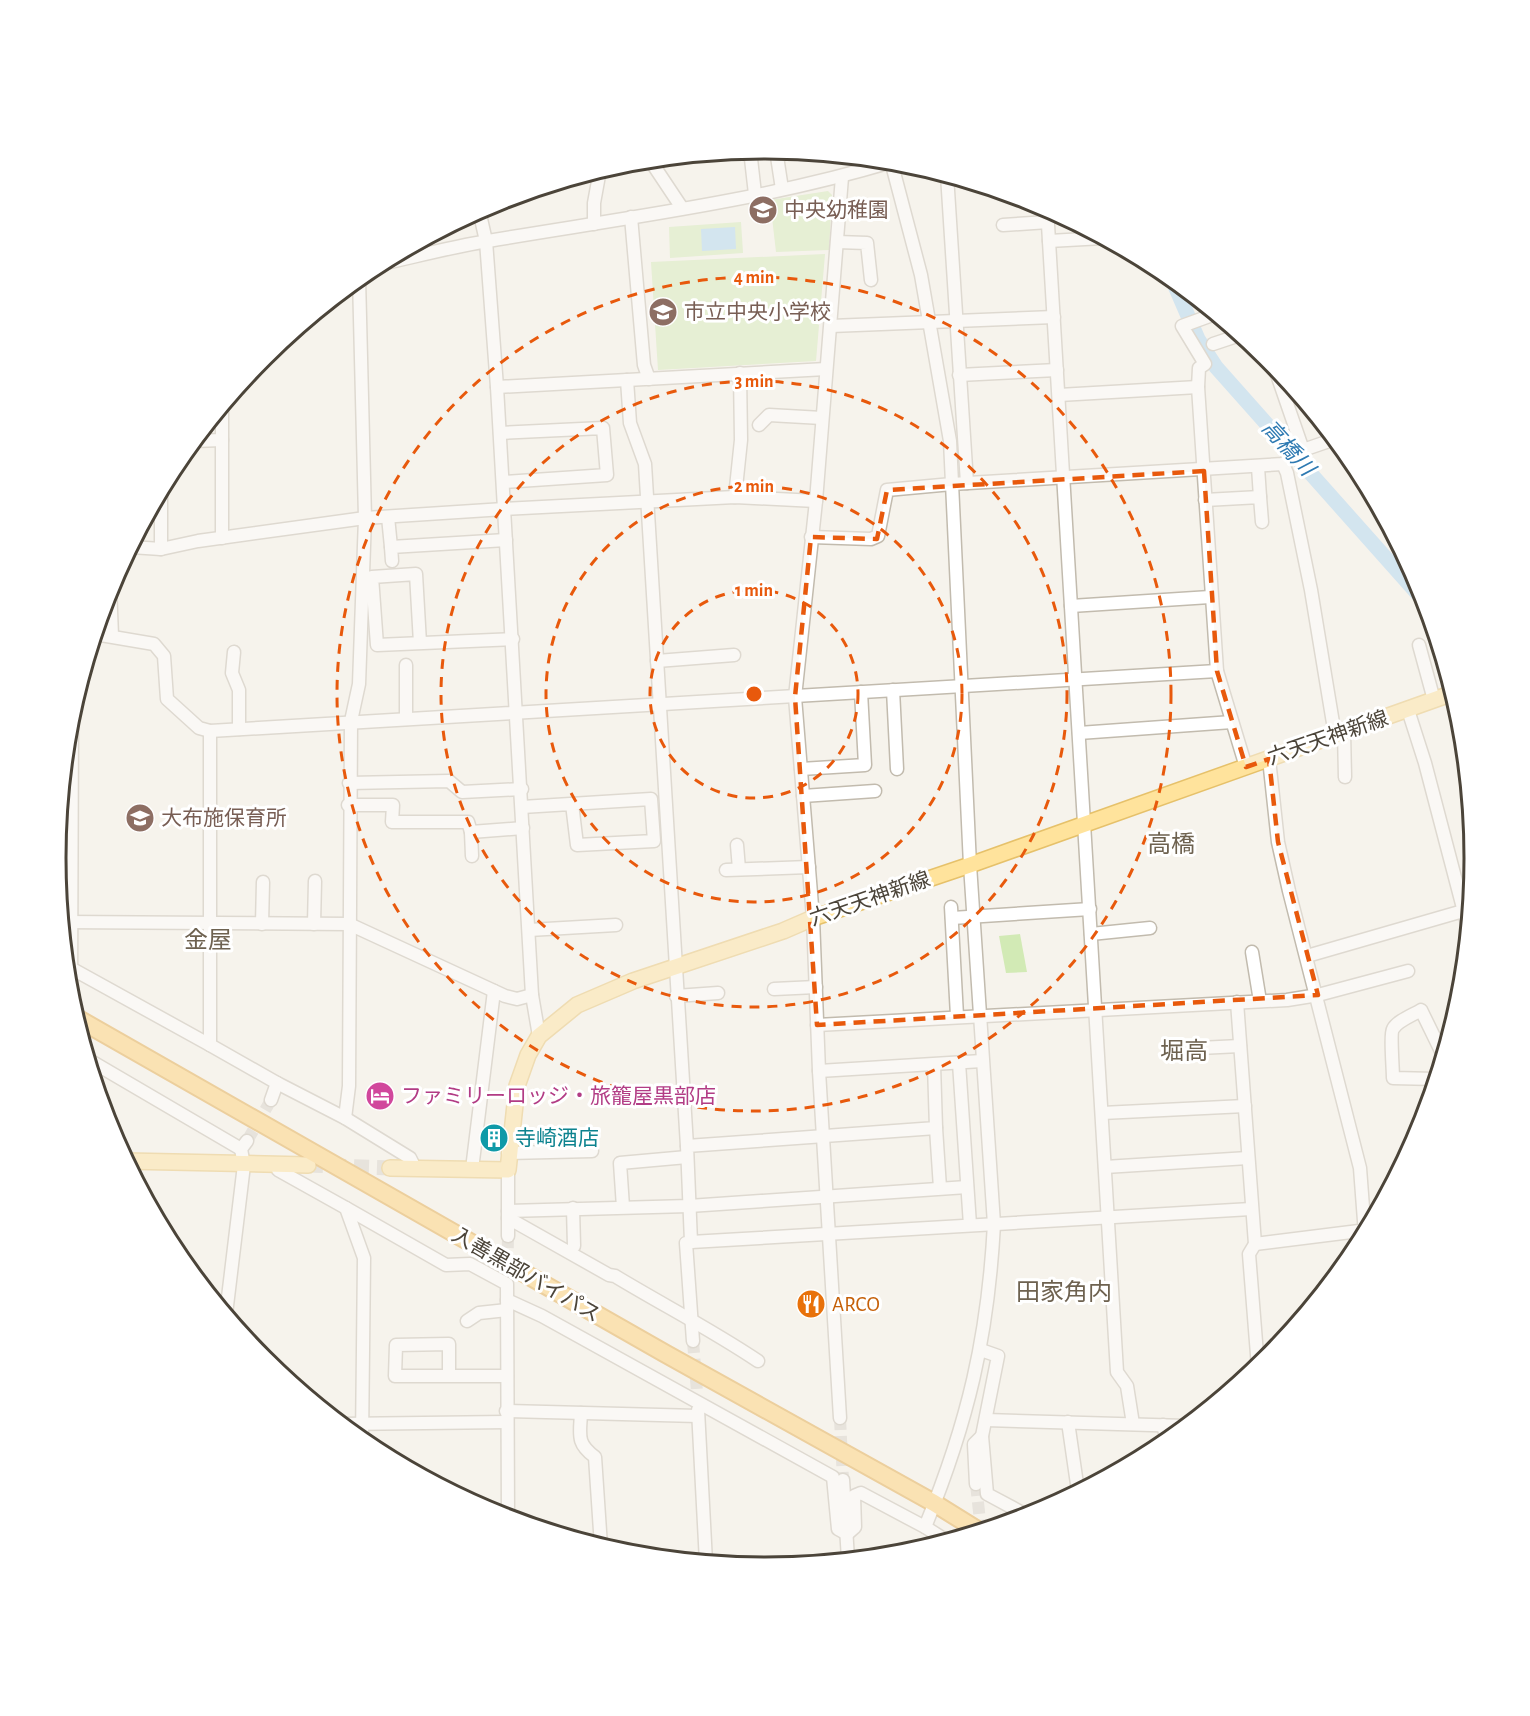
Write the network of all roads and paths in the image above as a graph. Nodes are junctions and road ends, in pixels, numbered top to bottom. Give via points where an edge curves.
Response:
1 (751, 159) edge
2 (777, 159) edge
3 (872, 167) edge
4 (655, 168) edge
5 (895, 171) edge
6 (842, 177) junction
7 (598, 180) edge
8 (947, 183) edge
9 (782, 189) junction
10 (755, 194) junction
11 (682, 208) junction
12 (631, 217) junction
13 (481, 220) edge
14 (1048, 222) joint
15 (594, 224) junction
16 (1003, 225) dead end
17 (1088, 239) edge
18 (486, 241) junction
19 (1049, 241) junction
20 (837, 242) junction
21 (407, 258) edge
22 (871, 280) dead end
23 (359, 289) edge
24 (1054, 316) junction
25 (1208, 317) edge
26 (956, 322) junction
27 (931, 323) junction
28 (831, 326) junction
29 (1232, 338) edge
30 (1213, 344) dead end
31 (826, 369) junction
32 (1057, 370) junction
33 (740, 373) junction
34 (959, 375) junction
35 (649, 379) junction
36 (627, 380) junction
37 (497, 387) junction
38 (1198, 387) junction
39 (1281, 387) edge
40 (1059, 395) junction
41 (222, 418) edge
42 (822, 418) junction
43 (759, 425) dead end
44 (500, 433) junction
45 (222, 440) junction
46 (204, 441) edge
47 (1327, 442) edge
48 (1303, 450) junction
49 (1283, 465) junction
50 (1258, 466) junction
51 (1204, 471) junction
52 (1064, 477) junction
53 (503, 482) junction
54 (967, 483) junction
55 (952, 484) junction
56 (1260, 496) junction
57 (735, 497) junction
58 (1205, 500) junction
59 (816, 501) junction
60 (647, 502) junction
61 (161, 506) edge
62 (504, 509) junction
63 (388, 517) junction
64 (365, 518) junction
65 (1262, 522) dead end
66 (811, 537) junction
67 (222, 538) junction
68 (507, 540) junction
69 (391, 547) junction
70 (139, 548) edge
71 (161, 549) junction
72 (392, 561) dead end
73 (1210, 597) junction
74 (1071, 606) junction
75 (111, 612) edge
76 (102, 635) edge
77 (112, 636) junction
78 (513, 639) junction
79 (420, 643) junction
80 (1419, 645) dead end
81 (234, 652) dead end
82 (734, 655) dead end
83 (657, 661) junction
84 (406, 665) dead end
85 (1217, 671) junction
86 (1075, 678) junction
87 (960, 686) junction
88 (893, 690) junction
89 (861, 692) junction
90 (1445, 696) edge
91 (795, 697) junction
92 (1434, 700) junction
93 (660, 704) junction
94 (1408, 710) junction
95 (518, 714) junction
96 (406, 719) junction
97 (351, 721) junction
98 (1232, 722) junction
99 (239, 729) junction
100 (210, 731) junction
101 (1079, 733) junction
102 (1340, 734) junction
103 (1269, 759) junction
104 (1246, 767) junction
105 (801, 769) junction
106 (897, 769) dead end
107 (1345, 777) dead end
108 (349, 783) junction
109 (70, 789) edge
110 (522, 789) junction
111 (875, 791) dead end
112 (803, 796) junction
113 (348, 804) junction
114 (572, 804) junction
115 (522, 807) junction
116 (1084, 823) junction
117 (524, 828) junction
118 (471, 832) junction
119 (737, 845) dead end
120 (472, 856) dead end
121 (970, 865) junction
122 (809, 867) junction
123 (739, 869) junction
124 (726, 870) dead end
125 (315, 881) dead end
126 (263, 882) dead end
127 (67, 907) edge
128 (1090, 909) junction
129 (1462, 909) edge
130 (1463, 911) edge
131 (973, 917) junction
132 (813, 918) junction
133 (69, 923) edge
134 (209, 924) junction
135 (262, 924) junction
136 (314, 924) junction
137 (349, 924) junction
138 (616, 925) dead end
139 (1150, 928) dead end
140 (529, 930) junction
141 (1092, 934) junction
142 (1252, 952) dead end
143 (1307, 956) junction
144 (674, 968) junction
145 (1408, 971) dead end
146 (76, 972) edge
147 (816, 987) junction
148 (774, 989) dead end
149 (494, 991) junction
150 (718, 993) dead end
151 (532, 995) junction
152 (676, 996) junction
153 (1318, 996) junction
154 (1260, 1001) junction
155 (1237, 1002) junction
156 (1096, 1010) junction
157 (979, 1015) junction
158 (957, 1016) junction
159 (86, 1023) edge
160 (817, 1025) junction
161 (539, 1036) junction
162 (210, 1045) junction
163 (1438, 1045) edge
164 (1240, 1046) junction
165 (1179, 1049) dead end
166 (982, 1060) junction
167 (959, 1063) junction
168 (934, 1065) junction
169 (98, 1066) edge
170 (819, 1071) junction
171 (1428, 1079) edge
172 (277, 1083) junction
173 (272, 1100) tunnel mouth
174 (1245, 1106) junction
175 (1102, 1113) junction
176 (345, 1118) junction
177 (936, 1128) junction
178 (824, 1136) junction
179 (592, 1151) dead end
180 (244, 1152) junction
181 (687, 1152) junction
182 (508, 1153) junction
183 (1248, 1158) junction
184 (135, 1160) edge
185 (277, 1164) junction
186 (308, 1165) tunnel mouth
187 (1105, 1167) junction
188 (390, 1168) tunnel mouth
189 (415, 1168) junction
190 (472, 1169) junction
191 (508, 1170) junction
192 (967, 1187) junction
193 (940, 1188) junction
194 (828, 1195) junction
195 (689, 1206) junction
196 (623, 1207) junction
197 (346, 1208) junction
198 (573, 1209) junction
199 (1251, 1209) junction
200 (508, 1215) junction
201 (1107, 1217) junction
202 (1364, 1218) edge
203 (994, 1224) junction
204 (970, 1225) junction
205 (1355, 1232) edge
206 (830, 1234) junction
207 (508, 1236) tunnel mouth
208 (691, 1242) junction
209 (1255, 1244) junction
210 (574, 1246) dead end
211 (227, 1305) edge
212 (507, 1305) junction
213 (466, 1321) dead end
214 (692, 1323) junction
215 (693, 1341) tunnel mouth
216 (981, 1350) junction
217 (1257, 1354) edge
218 (758, 1361) dead end
219 (449, 1376) junction
220 (507, 1376) junction
221 (697, 1397) junction
222 (581, 1413) junction
223 (506, 1416) junction
224 (698, 1416) junction
225 (840, 1418) tunnel mouth
226 (986, 1420) junction
227 (1068, 1422) junction
228 (355, 1424) edge
229 (362, 1424) junction
230 (1133, 1424) junction
231 (1162, 1425) junction
232 (1173, 1425) edge
233 (362, 1429) edge
234 (1164, 1431) edge
235 (982, 1436) junction
236 (843, 1480) tunnel mouth
237 (1077, 1483) edge
238 (976, 1484) tunnel mouth
239 (934, 1503) junction
240 (508, 1508) edge
241 (1017, 1510) edge
242 (971, 1526) edge
243 (925, 1527) junction
244 (847, 1534) junction
245 (938, 1535) edge
246 (600, 1537) edge
247 (848, 1552) edge
248 (706, 1555) edge

1 - 10 street
2 - 9 street
3 - 6 street
4 - 11 street
5 - 27 street
6 - 9 street
6 - 20 street
7 - 15 street
8 - 26 street
9 - 10 street
10 - 11 street
11 - 12 street
12 - 15 street
12 - 35 street via 644,364
13 - 18 street
14 - 16 street
14 - 19 street
15 - 18 street
17 - 19 street
18 - 21 street
18 - 37 street
19 - 24 street
20 - 22 street via 867,243
20 - 28 street
23 - 64 street
24 - 26 street
24 - 32 street
25 - 38 street via 1182,326 1205,364 1198,368
26 - 27 street
26 - 34 street
27 - 28 street
27 - 55 street via 950,441
28 - 31 street
29 - 30 street
31 - 33 street
31 - 42 street
32 - 34 street
32 - 40 street
33 - 35 street
33 - 57 street via 741,440
34 - 54 street
35 - 36 street
36 - 37 street
36 - 60 street via 630,423 645,464
37 - 44 street
38 - 40 street
38 - 51 street
39 - 48 street
40 - 52 street
41 - 45 street
42 - 43 street via 769,415
42 - 59 street
44 - 53 street
44 - 53 street via 603,428 607,475
45 - 46 street
45 - 67 street
47 - 48 street
48 - 49 street
49 - 50 street
49 - 102 street
50 - 51 street
50 - 56 street
51 - 52 street
51 - 58 street
52 - 54 street
52 - 74 street
53 - 62 street
54 - 55 street
55 - 66 street via 887,490 878,536
55 - 87 street
56 - 58 street
56 - 65 street
57 - 59 street
57 - 60 street
58 - 73 street
59 - 66 street
60 - 62 street
60 - 83 street
61 - 71 street
62 - 63 street
62 - 68 street
63 - 64 street
63 - 69 street
64 - 67 street
64 - 97 street via 359,684
66 - 91 street
67 - 71 street
68 - 69 street
68 - 78 street
69 - 72 street
70 - 71 street
73 - 74 street
73 - 85 street
74 - 86 street
75 - 77 street
76 - 77 street
77 - 100 street via 154,644 164,656 167,699 199,728
78 - 79 street
78 - 95 street
79 - 79 street via 377,645 372,577 416,574
80 - 92 street
81 - 99 street via 232,673 239,690
82 - 83 street
83 - 93 street
84 - 96 street
85 - 86 street
85 - 98 street
86 - 87 street
86 - 101 street
87 - 88 street
87 - 121 street
88 - 89 street
88 - 106 street
89 - 91 street
89 - 105 street via 865,765
90 - 92 main road, 六天天神新線
91 - 93 street
91 - 105 street
92 - 94 main road, 六天天神新線
93 - 95 street
93 - 144 street
94 - 102 main road, 六天天神新線
94 - 129 street
95 - 96 street
95 - 110 street
96 - 97 street
97 - 99 street
97 - 108 street
98 - 101 street
98 - 104 street
99 - 100 street
100 - 134 street
101 - 116 street
102 - 103 main road, 六天天神新線
102 - 107 street
103 - 104 main road, 六天天神新線
103 - 143 street via 1278,842
104 - 116 main road, 六天天神新線
105 - 112 street
108 - 110 street via 449,781 462,792
108 - 113 street
109 - 127 street
110 - 115 street
111 - 112 street
112 - 122 street
113 - 118 street via 393,805 392,822 468,822
113 - 137 street
114 - 114 street via 651,799 654,841 577,845
114 - 115 street
115 - 117 street
116 - 121 main road, 六天天神新線
116 - 128 street
117 - 118 street
117 - 140 street
118 - 120 street
119 - 123 street
121 - 131 street
121 - 132 main road, 六天天神新線
122 - 123 street
122 - 132 street
123 - 124 street
125 - 136 street
126 - 135 street
128 - 131 street
128 - 141 street
130 - 143 street
131 - 157 street
131 - 158 street via 951,912
132 - 144 main road, 六天天神新線
132 - 147 street
133 - 134 street
134 - 135 street
134 - 162 street
135 - 136 street
136 - 137 street
137 - 149 street
137 - 176 street via 349,1086
138 - 140 street
139 - 141 street
140 - 151 street
141 - 156 street
142 - 154 street
143 - 153 street
144 - 152 street
144 - 161 main road, 六天天神新線 via 577,1005
145 - 153 street
146 - 162 street
147 - 148 street
147 - 160 street
149 - 151 street via 517,999
149 - 190 street
150 - 152 street
151 - 161 street
152 - 181 street
153 - 154 street
153 - 202 street via 1360,1167
154 - 155 street
155 - 156 street
155 - 164 street
156 - 157 street
156 - 175 street
157 - 158 street
157 - 166 street
158 - 160 street
159 - 239 highway, 入善黒部バイパス
160 - 170 street
161 - 182 main road, 六天天神新線 via 517,1086
162 - 172 street
163 - 171 street via 1420,1010 1393,1027 1393,1078
164 - 165 street
164 - 174 street
166 - 167 street
166 - 203 street
167 - 168 street
167 - 192 street
168 - 170 street
168 - 177 street
169 - 180 street
170 - 178 street
172 - 173 street
172 - 176 street
174 - 175 street
174 - 183 street
175 - 187 street
176 - 189 street via 410,1158
177 - 178 street
177 - 193 street
178 - 181 street
178 - 194 street
179 - 182 street
180 - 184 main road
180 - 185 main road
180 - 211 street
181 - 195 street
181 - 196 street via 620,1163
182 - 191 main road, 六天天神新線
183 - 187 street
183 - 199 street
185 - 186 main road
185 - 197 street via 278,1170
187 - 201 street
188 - 189 main road
189 - 190 main road
190 - 191 main road
191 - 200 street
192 - 193 street
192 - 204 street
193 - 194 street
194 - 195 street
194 - 206 street
195 - 196 street
195 - 208 street
196 - 198 street
197 - 212 street via 446,1265 470,1264 507,1284
197 - 229 street via 364,1258
198 - 200 street
198 - 210 street
199 - 201 street
199 - 209 street
200 - 207 street
200 - 214 street
201 - 203 street
201 - 230 street via 1117,1372 1127,1386
203 - 204 street
203 - 216 street
204 - 206 street
205 - 209 street
206 - 208 street
206 - 225 street
208 - 214 street via 686,1243
209 - 217 street via 1250,1254
212 - 213 street
212 - 220 street
212 - 221 street via 542,1316
214 - 215 street
214 - 218 street via 718,1334
216 - 226 street via 998,1356
216 - 239 street via 958,1441
219 - 219 street via 395,1376 396,1345 449,1344
219 - 220 street
220 - 223 street
221 - 224 street
221 - 244 street via 782,1451 833,1477 838,1529
222 - 223 street
222 - 224 street
222 - 246 street via 580,1440 583,1448 595,1457
223 - 229 street
223 - 240 street
224 - 248 street
226 - 227 street
226 - 235 street
227 - 230 street
227 - 237 street
228 - 229 street
229 - 233 street
230 - 231 street
231 - 232 street
231 - 234 street
235 - 238 street via 974,1444
235 - 241 street via 987,1494
236 - 244 street
239 - 242 highway, 入善黒部バイパス
239 - 243 street
243 - 244 street via 861,1493 854,1496 855,1527
243 - 245 street
244 - 247 street

